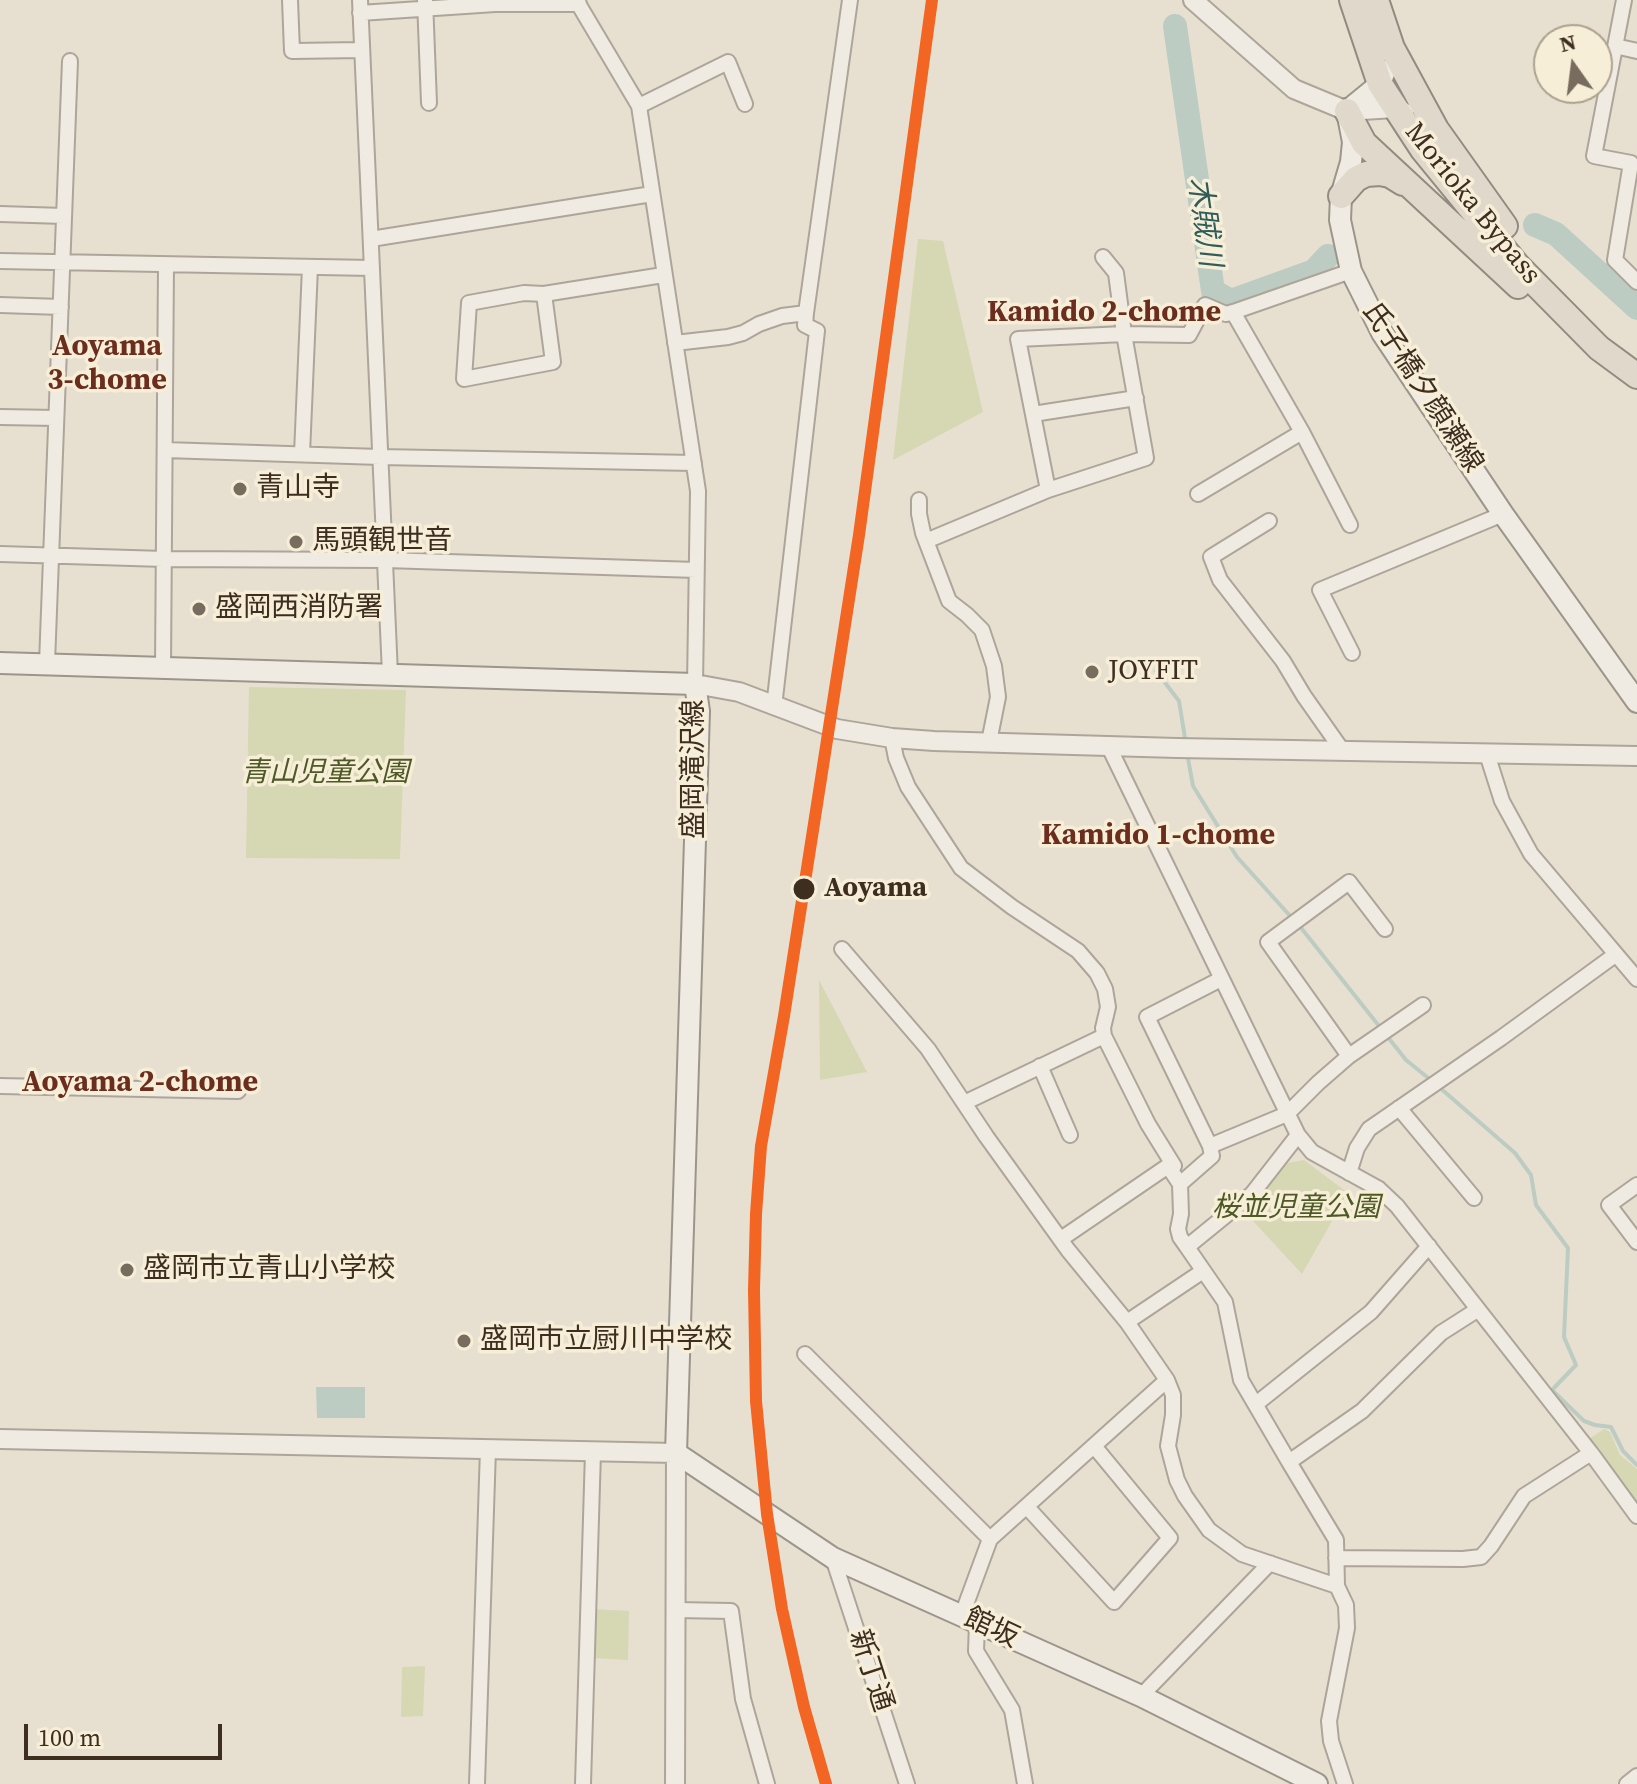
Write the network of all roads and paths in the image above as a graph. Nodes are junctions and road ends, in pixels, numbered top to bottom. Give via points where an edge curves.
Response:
1 (290, 0) edge
2 (850, 0) edge
3 (1193, 0) edge
4 (1352, 0) edge
5 (1376, 0) edge
6 (1624, 0) edge
7 (494, 2) edge
8 (578, 2) edge
9 (425, 4) edge
10 (360, 6) edge
11 (1615, 46) junction
12 (1392, 48) junction
13 (362, 50) junction
14 (1637, 51) edge
15 (70, 61) dead end
16 (1380, 84) junction
17 (429, 103) dead end
18 (745, 104) dead end
19 (639, 106) junction
20 (1394, 108) junction
21 (1347, 111) junction
22 (1436, 129) junction
23 (652, 194) junction
24 (1341, 196) junction
25 (1425, 198) junction
26 (0, 214) edge
27 (64, 216) junction
28 (371, 239) junction
29 (1103, 257) dead end
30 (0, 261) edge
31 (62, 263) junction
32 (166, 265) junction
33 (310, 267) junction
34 (372, 268) junction
35 (1351, 271) junction
36 (663, 275) junction
37 (1637, 282) edge
38 (544, 294) junction
39 (0, 305) edge
40 (61, 307) junction
41 (1233, 312) junction
42 (806, 313) junction
43 (1124, 334) junction
44 (675, 343) junction
45 (1637, 360) edge
46 (1637, 376) edge
47 (1637, 391) edge
48 (1136, 398) junction
49 (1033, 414) junction
50 (0, 417) edge
51 (56, 418) junction
52 (1302, 432) junction
53 (165, 450) junction
54 (302, 454) junction
55 (380, 457) junction
56 (694, 463) junction
57 (1048, 490) junction
58 (1198, 494) dead end
59 (919, 500) dead end
60 (1503, 514) junction
61 (1269, 521) dead end
62 (1350, 525) dead end
63 (926, 541) junction
64 (0, 554) edge
65 (51, 556) junction
66 (164, 559) junction
67 (386, 560) junction
68 (696, 570) junction
69 (1352, 653) dead end
70 (0, 663) edge
71 (47, 663) junction
72 (163, 667) junction
73 (390, 674) junction
74 (695, 684) junction
75 (1637, 702) edge
76 (774, 707) junction
77 (892, 738) junction
78 (989, 742) junction
79 (1108, 745) junction
80 (1342, 750) junction
81 (1487, 754) junction
82 (1637, 756) edge
83 (1385, 929) dead end
84 (842, 949) dead end
85 (1615, 955) junction
86 (1221, 979) junction
87 (1637, 979) edge
88 (1423, 1005) dead end
89 (1104, 1036) junction
90 (1349, 1056) junction
91 (1040, 1066) junction
92 (0, 1086) edge
93 (238, 1091) dead end
94 (964, 1103) junction
95 (1399, 1108) junction
96 (1287, 1114) junction
97 (1070, 1135) dead end
98 (1298, 1135) junction
99 (1210, 1146) junction
100 (1168, 1166) junction
101 (1349, 1173) junction
102 (1180, 1184) junction
103 (1637, 1185) edge
104 (1474, 1198) dead end
105 (1061, 1239) junction
106 (1637, 1242) edge
107 (1429, 1246) junction
108 (1187, 1247) junction
109 (1203, 1271) junction
110 (1477, 1310) junction
111 (1127, 1322) junction
112 (805, 1354) dead end
113 (1167, 1380) junction
114 (1256, 1404) junction
115 (0, 1439) edge
116 (1094, 1446) junction
117 (488, 1449) junction
118 (593, 1452) junction
119 (676, 1453) junction
120 (1591, 1453) junction
121 (1289, 1462) junction
122 (1027, 1507) junction
123 (1637, 1516) edge
124 (990, 1539) junction
125 (833, 1558) junction
126 (1336, 1558) junction
127 (1270, 1563) junction
128 (1337, 1586) junction
129 (676, 1610) junction
130 (969, 1619) junction
131 (1141, 1696) junction
132 (1637, 1776) edge
133 (477, 1784) edge
134 (583, 1784) edge
135 (675, 1784) edge
136 (767, 1784) edge
137 (907, 1784) edge
138 (1025, 1784) edge
139 (1317, 1784) edge
140 (1345, 1784) edge
141 (1627, 1784) edge

1 - 13 street via 292,51
2 - 42 street
3 - 21 street via 1294,89
4 - 16 highway, Morioka Bypass
5 - 12 highway, Morioka Bypass
6 - 11 street
7 - 8 street
7 - 9 street
8 - 19 street
9 - 10 street
9 - 17 street
10 - 13 street
11 - 14 street
11 - 37 street via 1594,156 1631,163 1615,260
12 - 16 main road
12 - 22 highway, Morioka Bypass
13 - 28 street
15 - 27 street
16 - 20 highway, Morioka Bypass
16 - 21 main road
18 - 19 street via 728,62
19 - 23 street
20 - 21 street
20 - 22 street
20 - 46 highway, Morioka Bypass via 1517,265 1599,348
21 - 24 main road, 氏子橋夕顔瀬線 via 1353,142
21 - 25 highway via 1364,143
22 - 45 highway, Morioka Bypass via 1522,249
23 - 28 street
23 - 36 street
24 - 25 highway via 1356,179 1380,173
24 - 35 main road, 氏子橋夕顔瀬線 via 1340,220
25 - 47 highway via 1605,369
26 - 27 street
27 - 31 street
28 - 34 street
29 - 43 street via 1116,273
30 - 31 street
31 - 32 street
31 - 40 street
32 - 33 street
32 - 53 street
33 - 34 street
33 - 54 street
34 - 55 street
35 - 41 street
35 - 60 main road, 氏子橋夕顔瀬線 via 1382,333
36 - 38 street
36 - 44 street
38 - 38 street via 553,362 464,379 469,303
39 - 40 street
40 - 51 street
41 - 43 street via 1205,305 1189,335
41 - 52 street
42 - 44 street via 782,316 728,337
42 - 76 street via 805,325 817,331
43 - 48 street
43 - 49 street via 1018,339
44 - 56 street
48 - 49 street
48 - 57 street via 1146,458
49 - 57 street
50 - 51 street
51 - 65 street
52 - 58 street
52 - 62 street
53 - 54 street
53 - 66 street
54 - 55 street
55 - 56 street
55 - 67 street
56 - 68 street
57 - 63 street
59 - 63 street
60 - 69 street via 1320,590
60 - 75 main road, 氏子橋夕顔瀬線
61 - 80 street via 1211,557 1220,580
63 - 78 street via 949,601 982,630 994,666 998,697
64 - 65 street
65 - 66 street
65 - 71 street
66 - 67 street
66 - 72 street
67 - 68 street
67 - 73 street
68 - 74 street
70 - 71 main road, 盛岡滝沢線
71 - 72 main road, 盛岡滝沢線
72 - 73 main road, 盛岡滝沢線
73 - 74 main road, 盛岡滝沢線
74 - 76 street via 739,692
74 - 119 main road, 盛岡滝沢線 via 699,711
76 - 77 street via 837,729
77 - 78 street
77 - 89 street via 908,787 961,868 1078,951 1097,973 1108,1007
78 - 79 street
79 - 80 street
79 - 86 street
80 - 81 street
81 - 82 street
81 - 85 street via 1502,801 1531,854
83 - 90 street via 1349,882 1268,942
84 - 94 street via 928,1049
85 - 87 street
85 - 95 street
86 - 96 street
86 - 99 street via 1147,1017
88 - 90 street
89 - 91 street
89 - 100 street via 1174,1166
90 - 96 street
91 - 94 street
91 - 97 street
92 - 93 street
94 - 105 street
95 - 101 street via 1369,1129
95 - 104 street
96 - 98 street
96 - 99 street
98 - 101 street via 1312,1152
98 - 108 street via 1252,1194
99 - 102 street via 1212,1156
100 - 102 street
100 - 105 street
101 - 107 street via 1379,1189
102 - 108 street via 1178,1229
103 - 106 street via 1609,1205
105 - 111 street
107 - 110 street
107 - 114 street via 1371,1312
108 - 109 street
109 - 111 street
109 - 114 street via 1225,1302 1241,1380
110 - 120 street
110 - 121 street via 1441,1333 1362,1411
111 - 113 street
112 - 124 street
113 - 116 street
113 - 127 street via 1173,1395 1168,1446 1185,1496 1209,1530 1242,1554
114 - 121 street
115 - 117 street
116 - 122 street
116 - 122 street via 1170,1538 1114,1602
117 - 118 street
117 - 133 street
118 - 119 street
118 - 134 street
119 - 125 main road, 館坂
119 - 129 street
120 - 123 street
120 - 126 street via 1524,1496 1481,1557
121 - 126 street via 1336,1540
122 - 124 street
124 - 130 street
125 - 130 main road, 館坂
125 - 137 street, 新丁通
126 - 128 street
127 - 128 street
127 - 131 street
128 - 140 street via 1346,1605 1347,1628 1329,1721
129 - 135 street
129 - 136 street via 731,1611 743,1699
130 - 131 main road, 館坂
130 - 138 street via 976,1651 1012,1710
131 - 139 main road, 館坂
132 - 141 street

